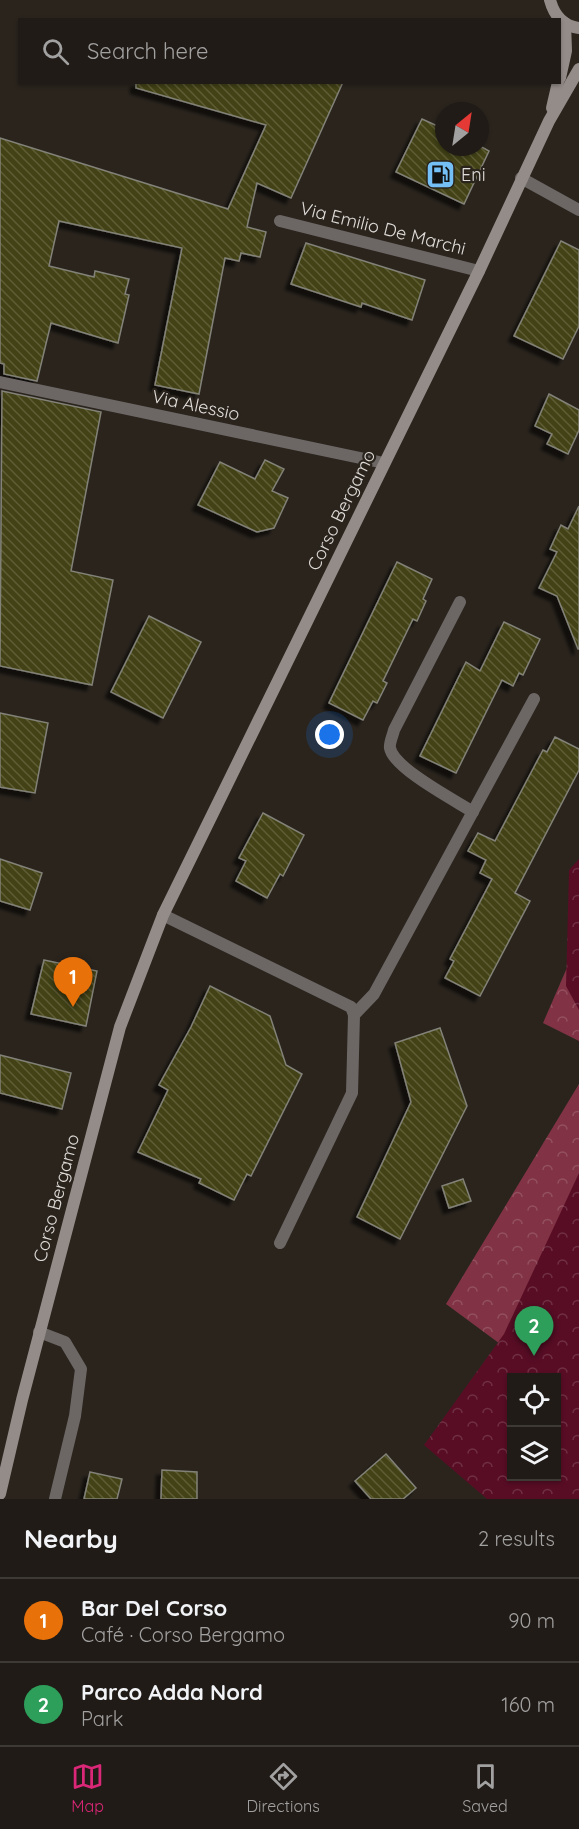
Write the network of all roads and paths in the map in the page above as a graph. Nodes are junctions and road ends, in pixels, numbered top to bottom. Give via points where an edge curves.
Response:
1 (550, 1) edge
2 (558, 18) edge
3 (561, 20) edge
4 (565, 23) junction
5 (579, 28) edge
6 (579, 69) edge
7 (561, 74) edge
8 (558, 84) edge
9 (549, 121) junction
10 (520, 178) junction
11 (579, 210) edge
12 (280, 221) dead end
13 (478, 270) junction
14 (0, 382) edge
15 (384, 463) junction
16 (460, 602) dead end
17 (534, 699) dead end
18 (473, 812) junction
19 (163, 915) junction
20 (354, 1015) junction
21 (280, 1243) dead end
22 (39, 1332) junction
23 (0, 1494) edge
24 (55, 1499) edge

1 - 2 main road
3 - 4 main road
4 - 5 main road
4 - 7 main road via 566,51
6 - 9 main road, Corso Bergamo
8 - 9 main road, Corso Bergamo
9 - 10 main road, Corso Bergamo
10 - 11 street
10 - 13 main road, Corso Bergamo
12 - 13 street, Via Emilio De Marchi
13 - 15 main road, Corso Bergamo
14 - 15 street, Via Alessio
15 - 19 main road, Corso Bergamo
16 - 18 street via 394,730 390,747 393,756 410,772
17 - 18 street
18 - 20 street via 374,994
19 - 20 street via 351,1007
19 - 22 main road, Corso Bergamo via 120,1027
20 - 21 street via 352,1093
22 - 23 main road, Corso Bergamo
22 - 24 street via 65,1342 81,1369 75,1416

